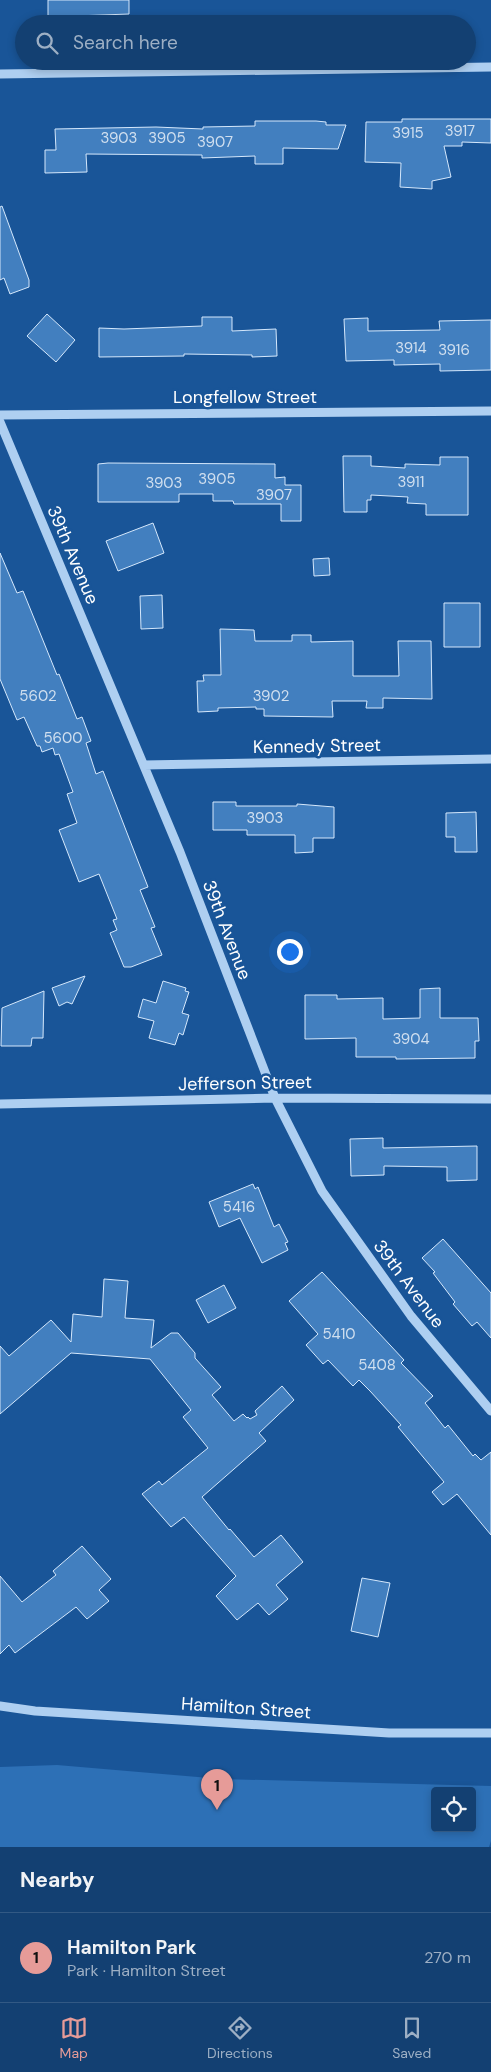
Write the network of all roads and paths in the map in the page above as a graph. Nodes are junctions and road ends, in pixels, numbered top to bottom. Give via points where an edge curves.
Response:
1 (476, 66) edge
2 (491, 66) edge
3 (246, 70) edge
4 (0, 74) edge
5 (491, 411) edge
6 (0, 415) edge
7 (0, 422) edge
8 (491, 759) edge
9 (144, 765) junction
10 (275, 1098) junction
11 (491, 1099) edge
12 (0, 1104) edge
13 (491, 1411) edge
14 (0, 1706) edge
15 (491, 1733) edge

1 - 2 street
3 - 4 street
5 - 6 street, Longfellow Street
7 - 9 street, 39th Avenue
8 - 9 street, Kennedy Street
9 - 10 street, 39th Avenue
10 - 11 street, Jefferson Street
10 - 12 street, Jefferson Street
10 - 13 street, 39th Avenue via 322,1191 410,1316
14 - 15 street, Hamilton Street via 35,1711 389,1733

